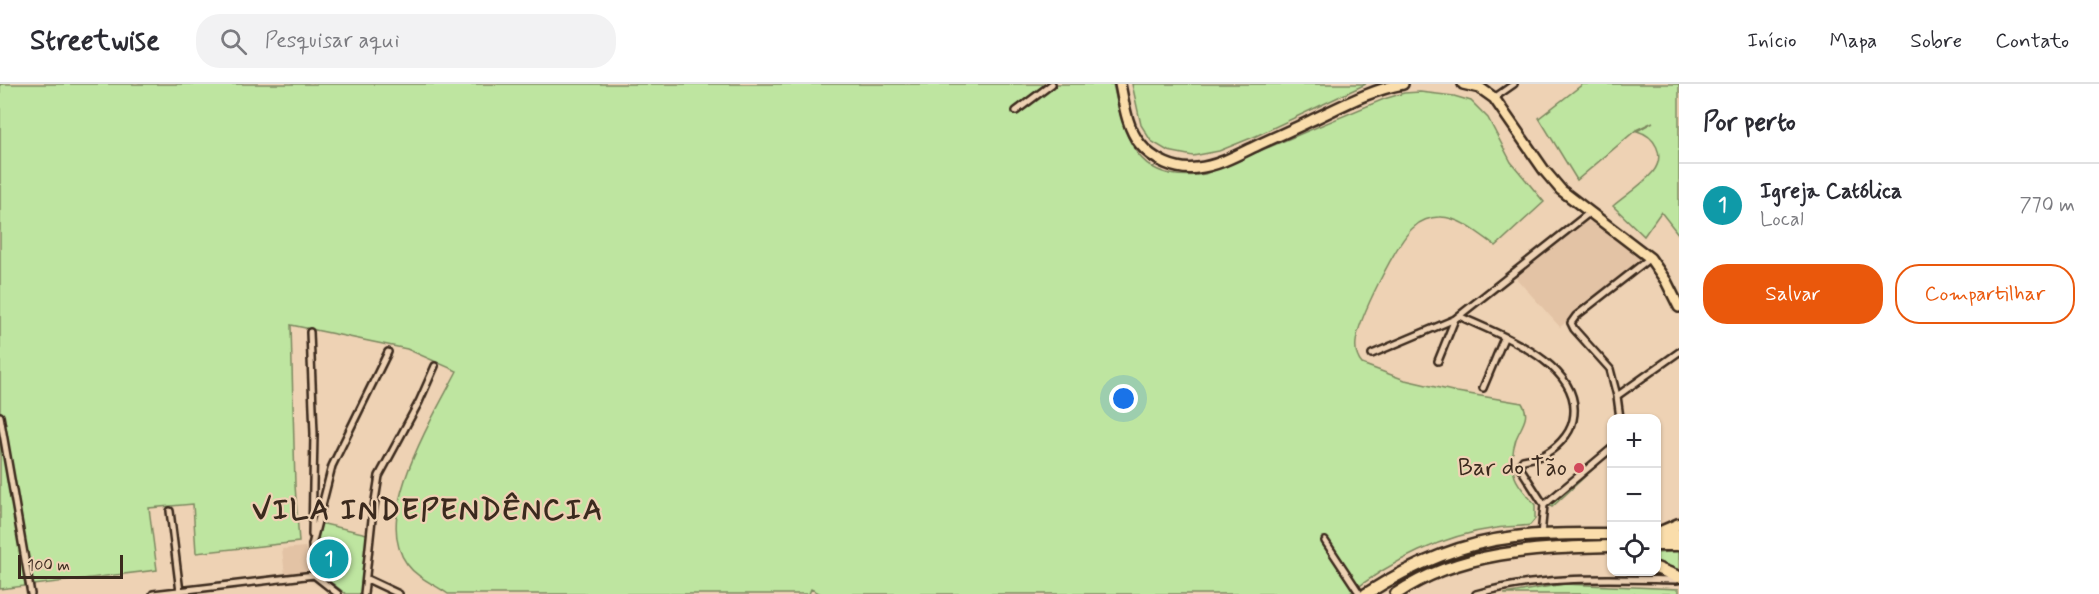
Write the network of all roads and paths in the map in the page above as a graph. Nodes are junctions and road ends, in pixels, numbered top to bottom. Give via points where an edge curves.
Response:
1 (1052, 84) edge
2 (1120, 84) edge
3 (1403, 84) edge
4 (1463, 84) edge
5 (1514, 84) edge
6 (1494, 98) junction
7 (1016, 111) dead end
8 (1589, 213) junction
9 (1650, 258) junction
10 (1679, 307) edge
11 (1457, 317) junction
12 (310, 332) dead end
13 (1504, 338) junction
14 (388, 352) dead end
15 (1679, 352) edge
16 (1372, 354) dead end
17 (1438, 361) dead end
18 (435, 366) dead end
19 (1483, 388) dead end
20 (1617, 396) junction
21 (1619, 414) edge
22 (0, 416) edge
23 (1607, 451) edge
24 (1544, 505) junction
25 (171, 510) dead end
26 (1679, 524) edge
27 (1661, 532) edge
28 (1607, 534) edge
29 (1661, 534) edge
30 (1541, 535) junction
31 (1679, 535) edge
32 (1528, 536) junction
33 (1325, 541) dead end
34 (312, 545) junction
35 (1661, 545) edge
36 (1679, 545) edge
37 (1607, 547) edge
38 (1661, 570) edge
39 (314, 575) junction
40 (367, 579) junction
41 (1679, 579) edge
42 (180, 592) edge
43 (31, 594) edge
44 (153, 594) edge
45 (339, 594) edge
46 (364, 594) edge
47 (399, 594) edge
48 (1360, 594) edge
49 (1366, 594) edge
50 (1396, 594) edge
51 (1476, 594) edge

1 - 7 street
2 - 3 main road via 1131,128 1141,145 1165,163 1186,168 1216,163 1346,104
4 - 6 main road
5 - 6 street
6 - 8 main road via 1544,170
8 - 9 main road
8 - 11 street
9 - 10 main road
9 - 20 street via 1572,320 1572,325 1610,369
11 - 13 street
11 - 16 street
11 - 17 street
12 - 34 street via 314,434
13 - 19 street
13 - 24 street via 1540,357 1570,391 1574,411 1566,436 1543,455 1522,461 1520,468
14 - 34 street via 332,466
15 - 20 street
18 - 40 street via 379,476
20 - 21 street
22 - 43 street
23 - 24 street
24 - 30 street
25 - 42 street
26 - 27 highway
28 - 30 highway
29 - 31 highway
30 - 32 highway
32 - 48 highway via 1494,536 1437,552
32 - 49 highway via 1486,542 1427,560
33 - 48 street
34 - 39 street
35 - 36 highway
37 - 50 highway via 1514,552 1479,559 1423,579
38 - 41 highway
39 - 42 street
39 - 45 street
40 - 46 street
40 - 47 street
41 - 51 street via 1566,579 1529,582
42 - 44 street

